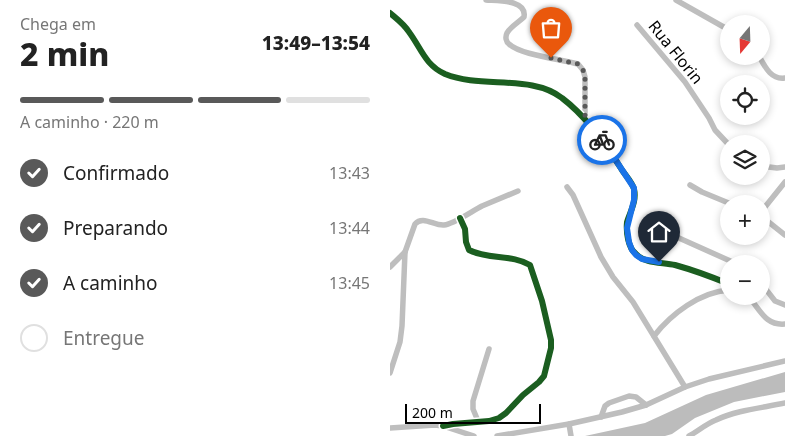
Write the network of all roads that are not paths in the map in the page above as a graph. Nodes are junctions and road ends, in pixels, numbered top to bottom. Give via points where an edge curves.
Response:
1 (486, 0) edge
2 (676, 0) edge
3 (390, 13) edge
4 (637, 25) dead end
5 (720, 25) edge
6 (764, 65) edge
7 (785, 78) edge
8 (585, 118) junction
9 (720, 136) edge
10 (770, 167) edge
11 (785, 167) edge
12 (785, 182) edge
13 (690, 185) dead end
14 (567, 187) dead end
15 (518, 191) dead end
16 (720, 199) edge
17 (770, 201) edge
18 (460, 218) junction
19 (770, 223) edge
20 (670, 234) dead end
21 (785, 235) edge
22 (405, 252) junction
23 (720, 256) edge
24 (390, 267) edge
25 (720, 281) edge
26 (720, 291) edge
27 (770, 295) edge
28 (756, 305) edge
29 (785, 305) edge
30 (785, 324) edge
31 (654, 336) junction
32 (489, 349) dead end
33 (785, 361) edge
34 (390, 373) edge
35 (685, 387) junction
36 (785, 403) edge
37 (646, 405) junction
38 (601, 417) junction
39 (478, 421) junction
40 (443, 426) junction
41 (390, 428) edge
42 (570, 430) edge
43 (474, 436) edge
44 (497, 436) edge
45 (690, 436) edge

1 - 8 street via 514,2 522,6 524,17 507,34 506,39 512,46 524,52 578,64 585,77
2 - 5 street
3 - 8 street via 402,23 437,70 487,83 538,86 563,99
4 - 9 street, Rua Florin via 684,82
6 - 7 street via 773,76
8 - 25 street via 634,188 627,228 629,242 636,255
10 - 11 street
12 - 17 street
13 - 16 street
14 - 31 street via 601,257
15 - 18 street
18 - 22 street via 442,225 418,221
18 - 39 street via 467,247 471,251 530,265 551,340 549,358 540,382 499,418
19 - 21 street
20 - 23 street
22 - 24 street
22 - 34 street via 402,326
26 - 31 street via 700,298 673,316
27 - 29 street
28 - 30 street via 770,322
31 - 35 street
32 - 39 street via 473,401
33 - 35 street
35 - 37 street
36 - 45 street via 718,418
37 - 38 street
37 - 38 street via 629,396 609,403
38 - 42 street
39 - 40 street
40 - 41 street
40 - 43 street
42 - 44 street

